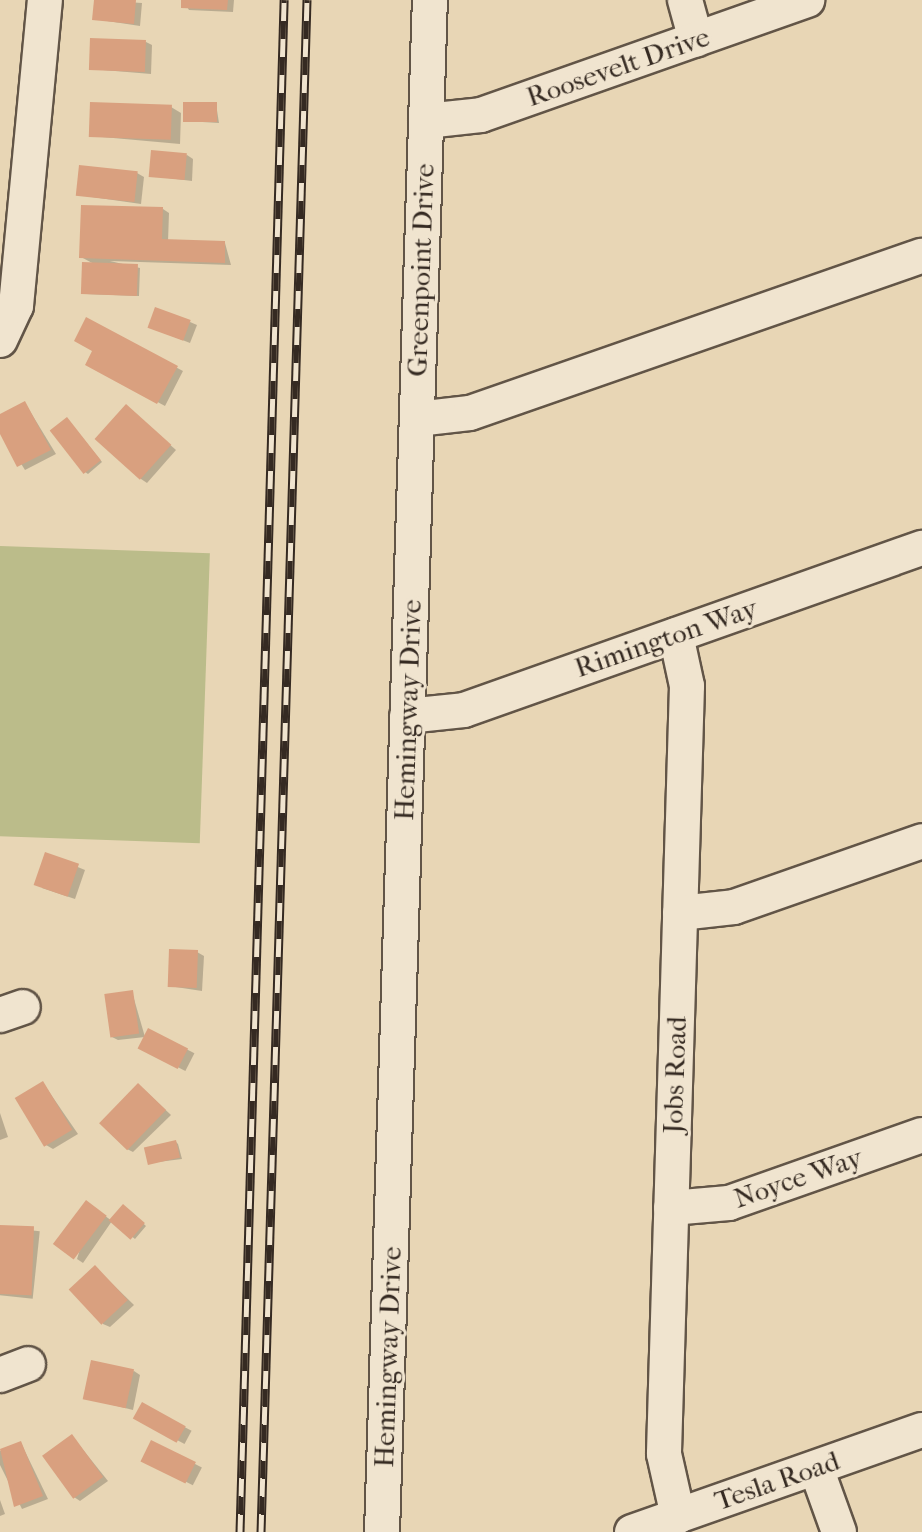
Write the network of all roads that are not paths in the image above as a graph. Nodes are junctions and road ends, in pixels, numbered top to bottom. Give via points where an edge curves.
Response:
1 (45, 0) edge
2 (430, 0) edge
3 (685, 0) edge
4 (807, 0) edge
5 (696, 40) junction
6 (426, 121) junction
7 (922, 256) edge
8 (0, 340) edge
9 (417, 419) junction
10 (922, 548) edge
11 (676, 635) junction
12 (407, 716) junction
13 (922, 841) edge
14 (680, 913) junction
15 (922, 1135) edge
16 (671, 1208) junction
17 (922, 1430) edge
18 (816, 1468) junction
19 (678, 1516) junction
20 (382, 1532) edge
21 (632, 1532) edge
22 (839, 1532) edge

1 - 8 street via 16,306
2 - 6 street, Greenpoint Drive
3 - 5 street
4 - 5 street, Roosevelt Drive
5 - 6 street, Roosevelt Drive via 481,115
6 - 9 street, Greenpoint Drive
7 - 9 street via 470,413
9 - 12 street, Hemingway Drive
10 - 11 street, Rimington Way
11 - 12 street, Rimington Way via 464,710
11 - 14 street, Jobs Road via 687,686
12 - 20 street, Hemingway Drive
13 - 14 street via 734,907
14 - 16 street, Jobs Road
15 - 16 street, Noyce Way via 729,1203
16 - 19 street, Jobs Road via 664,1454
17 - 18 street, Tesla Road
18 - 19 street, Tesla Road
18 - 22 street
19 - 21 street, Tesla Road

